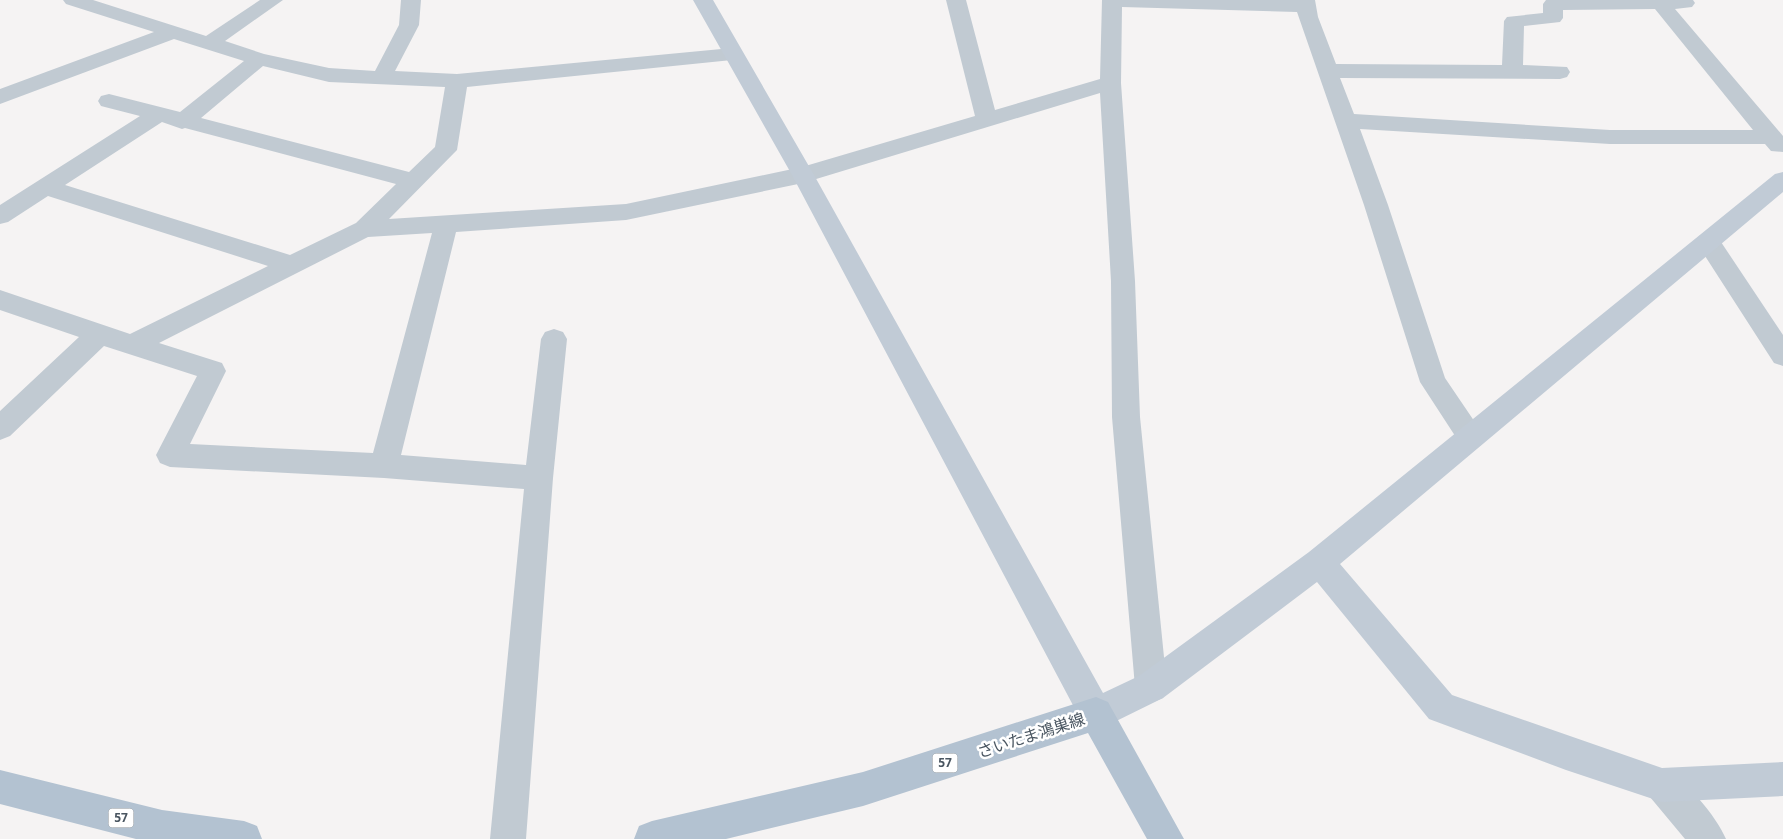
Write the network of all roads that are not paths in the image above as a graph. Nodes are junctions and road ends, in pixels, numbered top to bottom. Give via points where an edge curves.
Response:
1 (73, 0) edge
2 (273, 0) edge
3 (411, 0) edge
4 (703, 0) edge
5 (956, 0) edge
6 (1112, 0) edge
7 (1589, 2) edge
8 (1305, 3) edge
9 (1660, 3) junction
10 (1685, 3) dead end
11 (173, 32) junction
12 (209, 43) junction
13 (732, 54) junction
14 (259, 59) junction
15 (1328, 71) junction
16 (1512, 72) junction
17 (1560, 72) dead end
18 (382, 77) junction
19 (457, 81) junction
20 (1110, 83) junction
21 (0, 97) edge
22 (109, 101) dead end
23 (157, 115) junction
24 (986, 119) junction
25 (1346, 121) junction
26 (182, 122) junction
27 (1777, 143) edge
28 (803, 175) junction
29 (1783, 180) edge
30 (414, 181) junction
31 (45, 187) junction
32 (0, 216) edge
33 (446, 224) junction
34 (364, 229) junction
35 (1708, 242) junction
36 (290, 264) junction
37 (0, 300) edge
38 (99, 334) junction
39 (554, 339) dead end
40 (132, 345) junction
41 (1783, 356) edge
42 (0, 428) edge
43 (1471, 437) junction
44 (384, 466) junction
45 (539, 478) junction
46 (1320, 562) junction
47 (1151, 687) junction
48 (1096, 714) junction
49 (1783, 779) edge
50 (1662, 785) junction
51 (0, 787) edge
52 (159, 834) edge
53 (244, 839) edge
54 (508, 839) edge
55 (652, 839) edge
56 (1166, 839) edge
57 (1708, 839) edge

1 - 11 street
2 - 12 street
3 - 18 street via 409,25
4 - 13 street
5 - 24 street
6 - 8 street
6 - 20 street
7 - 9 street
7 - 16 street via 1553,4 1553,18 1514,20
8 - 15 street
9 - 10 street
9 - 27 street
11 - 12 street
11 - 21 street
12 - 14 street
13 - 19 street
13 - 28 street
14 - 18 street via 329,75
14 - 26 street
15 - 16 street
15 - 25 street
16 - 17 street
18 - 19 street
19 - 30 street via 446,150
20 - 24 street
20 - 47 street via 1123,281 1126,417
22 - 23 street
23 - 26 street
23 - 31 street
24 - 28 street
25 - 27 street via 1610,137
25 - 43 street via 1433,382
26 - 30 street
28 - 33 street via 626,212
28 - 48 street
29 - 35 street
30 - 34 street
31 - 32 street
31 - 36 street
33 - 34 street
33 - 44 street
34 - 36 street
35 - 41 street
35 - 43 street
36 - 40 street
37 - 38 street
38 - 40 street
38 - 42 street
39 - 45 street
40 - 44 street via 213,371 170,455
43 - 46 street
44 - 45 street
45 - 54 street
46 - 47 street
46 - 50 street via 1441,707 1566,754
47 - 48 street
48 - 55 main road, さいたま鴻巣線 / 57 via 863,789
48 - 56 main road, さいたま鴻巣線
49 - 50 street
50 - 57 street
51 - 52 main road, 57
52 - 53 main road, 57

